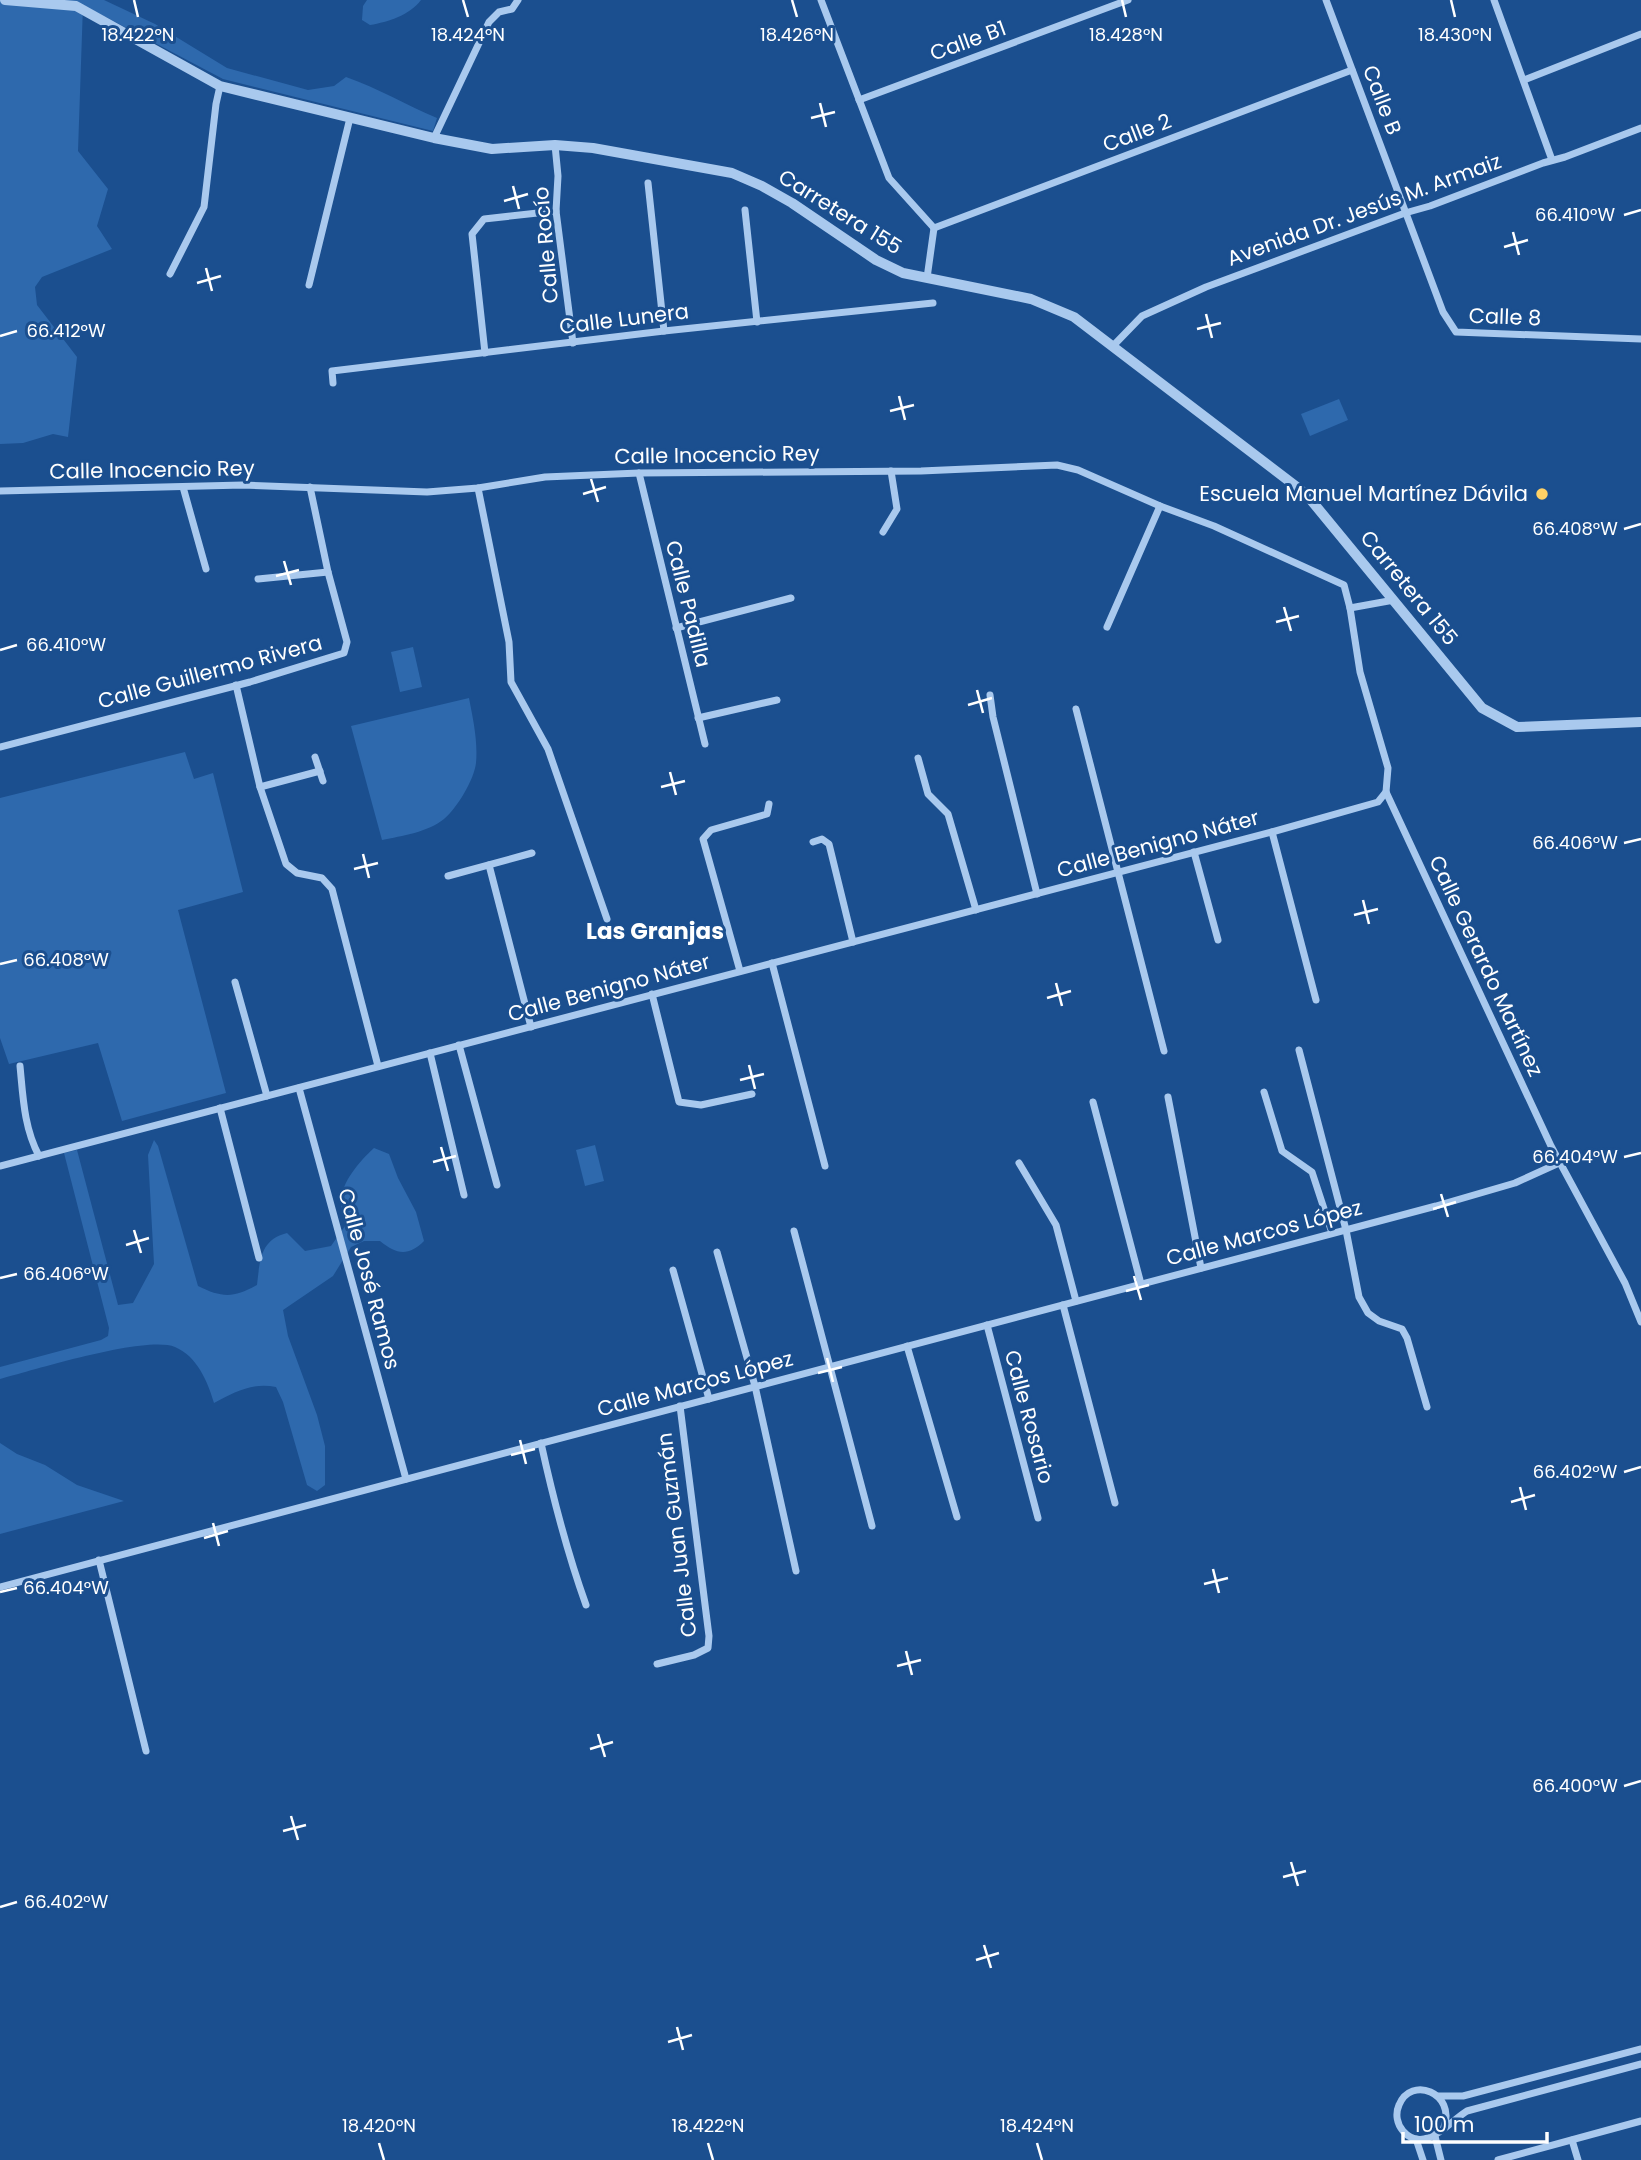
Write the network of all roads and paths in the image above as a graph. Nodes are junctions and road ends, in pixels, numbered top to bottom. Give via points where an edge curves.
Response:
1 (5, 0) edge
2 (518, 0) edge
3 (821, 0) edge
4 (1128, 0) edge
5 (1326, 0) edge
6 (1494, 0) edge
7 (1641, 34) edge
8 (1352, 70) junction
9 (1524, 80) junction
10 (220, 86) junction
11 (859, 100) junction
12 (350, 118) junction
13 (1641, 128) edge
14 (434, 138) junction
15 (555, 145) junction
16 (1552, 160) junction
17 (648, 183) dead end
18 (744, 210) dead end
19 (556, 211) junction
20 (1405, 213) junction
21 (934, 228) junction
22 (170, 274) dead end
23 (927, 278) junction
24 (309, 285) dead end
25 (933, 303) dead end
26 (757, 322) junction
27 (664, 331) junction
28 (1641, 339) edge
29 (573, 343) junction
30 (1112, 347) junction
31 (485, 353) junction
32 (333, 383) dead end
33 (891, 471) junction
34 (639, 473) junction
35 (310, 486) junction
36 (183, 487) junction
37 (478, 488) junction
38 (0, 491) edge
39 (1160, 506) junction
40 (883, 532) dead end
41 (206, 569) dead end
42 (328, 572) junction
43 (258, 579) dead end
44 (791, 598) dead end
45 (1394, 600) junction
46 (1350, 608) junction
47 (1107, 627) dead end
48 (676, 628) junction
49 (236, 685) junction
50 (990, 695) dead end
51 (777, 700) dead end
52 (1076, 709) dead end
53 (698, 719) junction
54 (1641, 722) edge
55 (705, 744) dead end
56 (0, 747) edge
57 (315, 757) dead end
58 (918, 758) dead end
59 (320, 771) junction
60 (323, 781) dead end
61 (260, 787) junction
62 (1386, 792) junction
63 (769, 804) dead end
64 (1272, 832) junction
65 (813, 842) dead end
66 (1194, 852) junction
67 (533, 853) dead end
68 (489, 865) junction
69 (1118, 872) junction
70 (448, 876) dead end
71 (1037, 894) junction
72 (976, 911) junction
73 (607, 919) dead end
74 (1218, 940) dead end
75 (853, 942) junction
76 (772, 963) junction
77 (740, 971) junction
78 (235, 982) dead end
79 (652, 994) junction
80 (1316, 1000) dead end
81 (531, 1027) junction
82 (459, 1045) junction
83 (1299, 1049) dead end
84 (1164, 1051) dead end
85 (430, 1053) junction
86 (20, 1066) dead end
87 (378, 1066) junction
88 (299, 1088) junction
89 (1264, 1092) dead end
90 (752, 1094) dead end
91 (267, 1096) junction
92 (1168, 1097) dead end
93 (1093, 1102) dead end
94 (220, 1108) junction
95 (39, 1156) junction
96 (1019, 1163) dead end
97 (1559, 1163) junction
98 (0, 1166) edge
99 (825, 1166) dead end
100 (497, 1185) dead end
101 (464, 1195) dead end
102 (1346, 1230) junction
103 (794, 1231) dead end
104 (1332, 1233) junction
105 (717, 1251) dead end
106 (259, 1258) dead end
107 (1201, 1268) junction
108 (673, 1270) dead end
109 (1141, 1284) junction
110 (1076, 1301) junction
111 (1063, 1305) junction
112 (1641, 1322) edge
113 (987, 1325) junction
114 (907, 1346) junction
115 (830, 1367) junction
116 (755, 1387) junction
117 (709, 1399) junction
118 (680, 1406) junction
119 (1427, 1407) dead end
120 (541, 1443) junction
121 (406, 1479) junction
122 (1115, 1503) dead end
123 (957, 1517) dead end
124 (1038, 1518) dead end
125 (872, 1527) dead end
126 (99, 1560) junction
127 (796, 1571) dead end
128 (0, 1587) edge
129 (586, 1605) dead end
130 (657, 1664) dead end
131 (146, 1751) dead end
132 (1641, 2049) edge
133 (1641, 2064) edge
134 (1438, 2096) junction
135 (1641, 2121) edge
136 (1444, 2127) junction
137 (1436, 2136) junction
138 (1416, 2139) junction
139 (1572, 2140) junction
140 (1423, 2160) edge
141 (1441, 2160) edge
142 (1498, 2160) edge
143 (1578, 2160) edge

1 - 10 street, Carretera 155 via 76,6
2 - 14 street via 512,9 499,12 489,22
3 - 11 street
4 - 11 street, Calle B1
5 - 8 street, Calle B
6 - 9 street
7 - 9 street
8 - 20 street, Calle B
8 - 21 street, Calle 2
9 - 16 street
10 - 12 street, Carretera 155
10 - 22 street via 204,208
11 - 21 street via 889,178
12 - 14 street, Carretera 155
12 - 24 street
13 - 16 street, Avenida Dr. Jesús M. Armaiz
14 - 15 street, Carretera 155 via 492,149
15 - 19 street, Calle Rocío
15 - 23 street, Carretera 155 via 732,173 792,202 876,260 903,274
16 - 20 street, Avenida Dr. Jesús M. Armaiz
17 - 27 street
18 - 26 street
19 - 29 street, Calle Rocío
19 - 31 street via 484,219 472,234
20 - 28 street, Calle 8 via 1443,312 1456,332
20 - 30 street, Avenida Dr. Jesús M. Armaiz via 1206,286 1142,316
21 - 23 street
23 - 30 street, Carretera 155 via 1051,306 1074,317
25 - 26 street, Calle Lunera
26 - 27 street, Calle Lunera
27 - 29 street, Calle Lunera
29 - 31 street, Calle Lunera
30 - 45 street, Carretera 155 via 1306,494
31 - 32 street, Calle Lunera via 332,371
33 - 34 street, Calle Inocencio Rey
33 - 39 street, Calle Inocencio Rey via 1057,465
33 - 40 street via 897,509
34 - 37 street, Calle Inocencio Rey via 545,477
34 - 48 street, Calle Padilla
35 - 36 street, Calle Inocencio Rey
35 - 37 street, Calle Inocencio Rey via 427,492
35 - 42 street, Calle Guillermo Rivera
36 - 38 street, Calle Inocencio Rey
36 - 41 street
37 - 73 street via 509,642 511,682 548,749
39 - 46 street, Calle Inocencio Rey via 1344,585
39 - 47 street
42 - 43 street
42 - 49 street, Calle Guillermo Rivera via 347,642 344,653
44 - 48 street
45 - 46 street
45 - 54 street, Carretera 155 via 1482,708 1517,727
46 - 62 street, Calle Gerardo Martínez via 1360,672 1388,768
48 - 53 street, Calle Padilla
49 - 56 street, Calle Guillermo Rivera
49 - 61 street
50 - 71 street
51 - 53 street
52 - 69 street
53 - 55 street, Calle Padilla
57 - 59 street
58 - 72 street via 928,794 948,814
59 - 60 street
59 - 61 street
61 - 87 street via 286,864 297,873 322,878 332,889
62 - 64 street, Calle Benigno Náter via 1378,802
62 - 97 street, Calle Gerardo Martínez
63 - 77 street via 767,814 711,830 704,839
64 - 66 street, Calle Benigno Náter
64 - 80 street
65 - 75 street via 822,839 829,844
66 - 69 street, Calle Benigno Náter
66 - 74 street
67 - 68 street
68 - 70 street
68 - 81 street
69 - 71 street, Calle Benigno Náter
69 - 84 street
71 - 72 street, Calle Benigno Náter
72 - 75 street, Calle Benigno Náter
75 - 76 street, Calle Benigno Náter
76 - 77 street, Calle Benigno Náter
76 - 99 street
77 - 79 street, Calle Benigno Náter
78 - 91 street
79 - 81 street, Calle Benigno Náter
79 - 90 street via 679,1102 701,1105
81 - 82 street, Calle Benigno Náter
82 - 85 street, Calle Benigno Náter
82 - 100 street
83 - 102 street
85 - 87 street, Calle Benigno Náter
85 - 101 street
86 - 95 street via 27,1129
87 - 88 street, Calle Benigno Náter
88 - 91 street, Calle Benigno Náter
88 - 121 street, Calle José Ramos
89 - 104 street via 1282,1151 1312,1172
91 - 94 street, Calle Benigno Náter
92 - 107 street
93 - 109 street
94 - 95 street, Calle Benigno Náter
94 - 106 street
95 - 98 street, Calle Benigno Náter
96 - 110 street via 1056,1225
97 - 102 street, Calle Marcos López via 1515,1183
97 - 112 street, Calle Gerardo Martínez via 1625,1283
102 - 104 street, Calle Marcos López
102 - 119 street via 1359,1297 1368,1313 1402,1329
103 - 115 street
104 - 107 street, Calle Marcos López
105 - 116 street
107 - 109 street, Calle Marcos López
108 - 117 street
109 - 110 street, Calle Marcos López
110 - 111 street, Calle Marcos López
111 - 113 street, Calle Marcos López
111 - 122 street
113 - 114 street, Calle Marcos López
113 - 124 street, Calle Rosario
114 - 115 street, Calle Marcos López
114 - 123 street
115 - 116 street, Calle Marcos López
115 - 125 street
116 - 117 street, Calle Marcos López
116 - 127 street
117 - 118 street, Calle Marcos López
118 - 120 street, Calle Marcos López
118 - 130 street, Calle Juan Guzmán via 708,1648
120 - 121 street, Calle Marcos López
120 - 129 street
121 - 126 street, Calle Marcos López
126 - 128 street, Calle Marcos López
126 - 131 street
132 - 134 street via 1463,2096
133 - 136 street via 1466,2111
134 - 136 street via 1447,2111
134 - 138 street via 1416,2091 1399,2104 1399,2126
135 - 139 street
136 - 137 street
137 - 138 street
137 - 141 street
138 - 140 street
139 - 142 street
139 - 143 street

